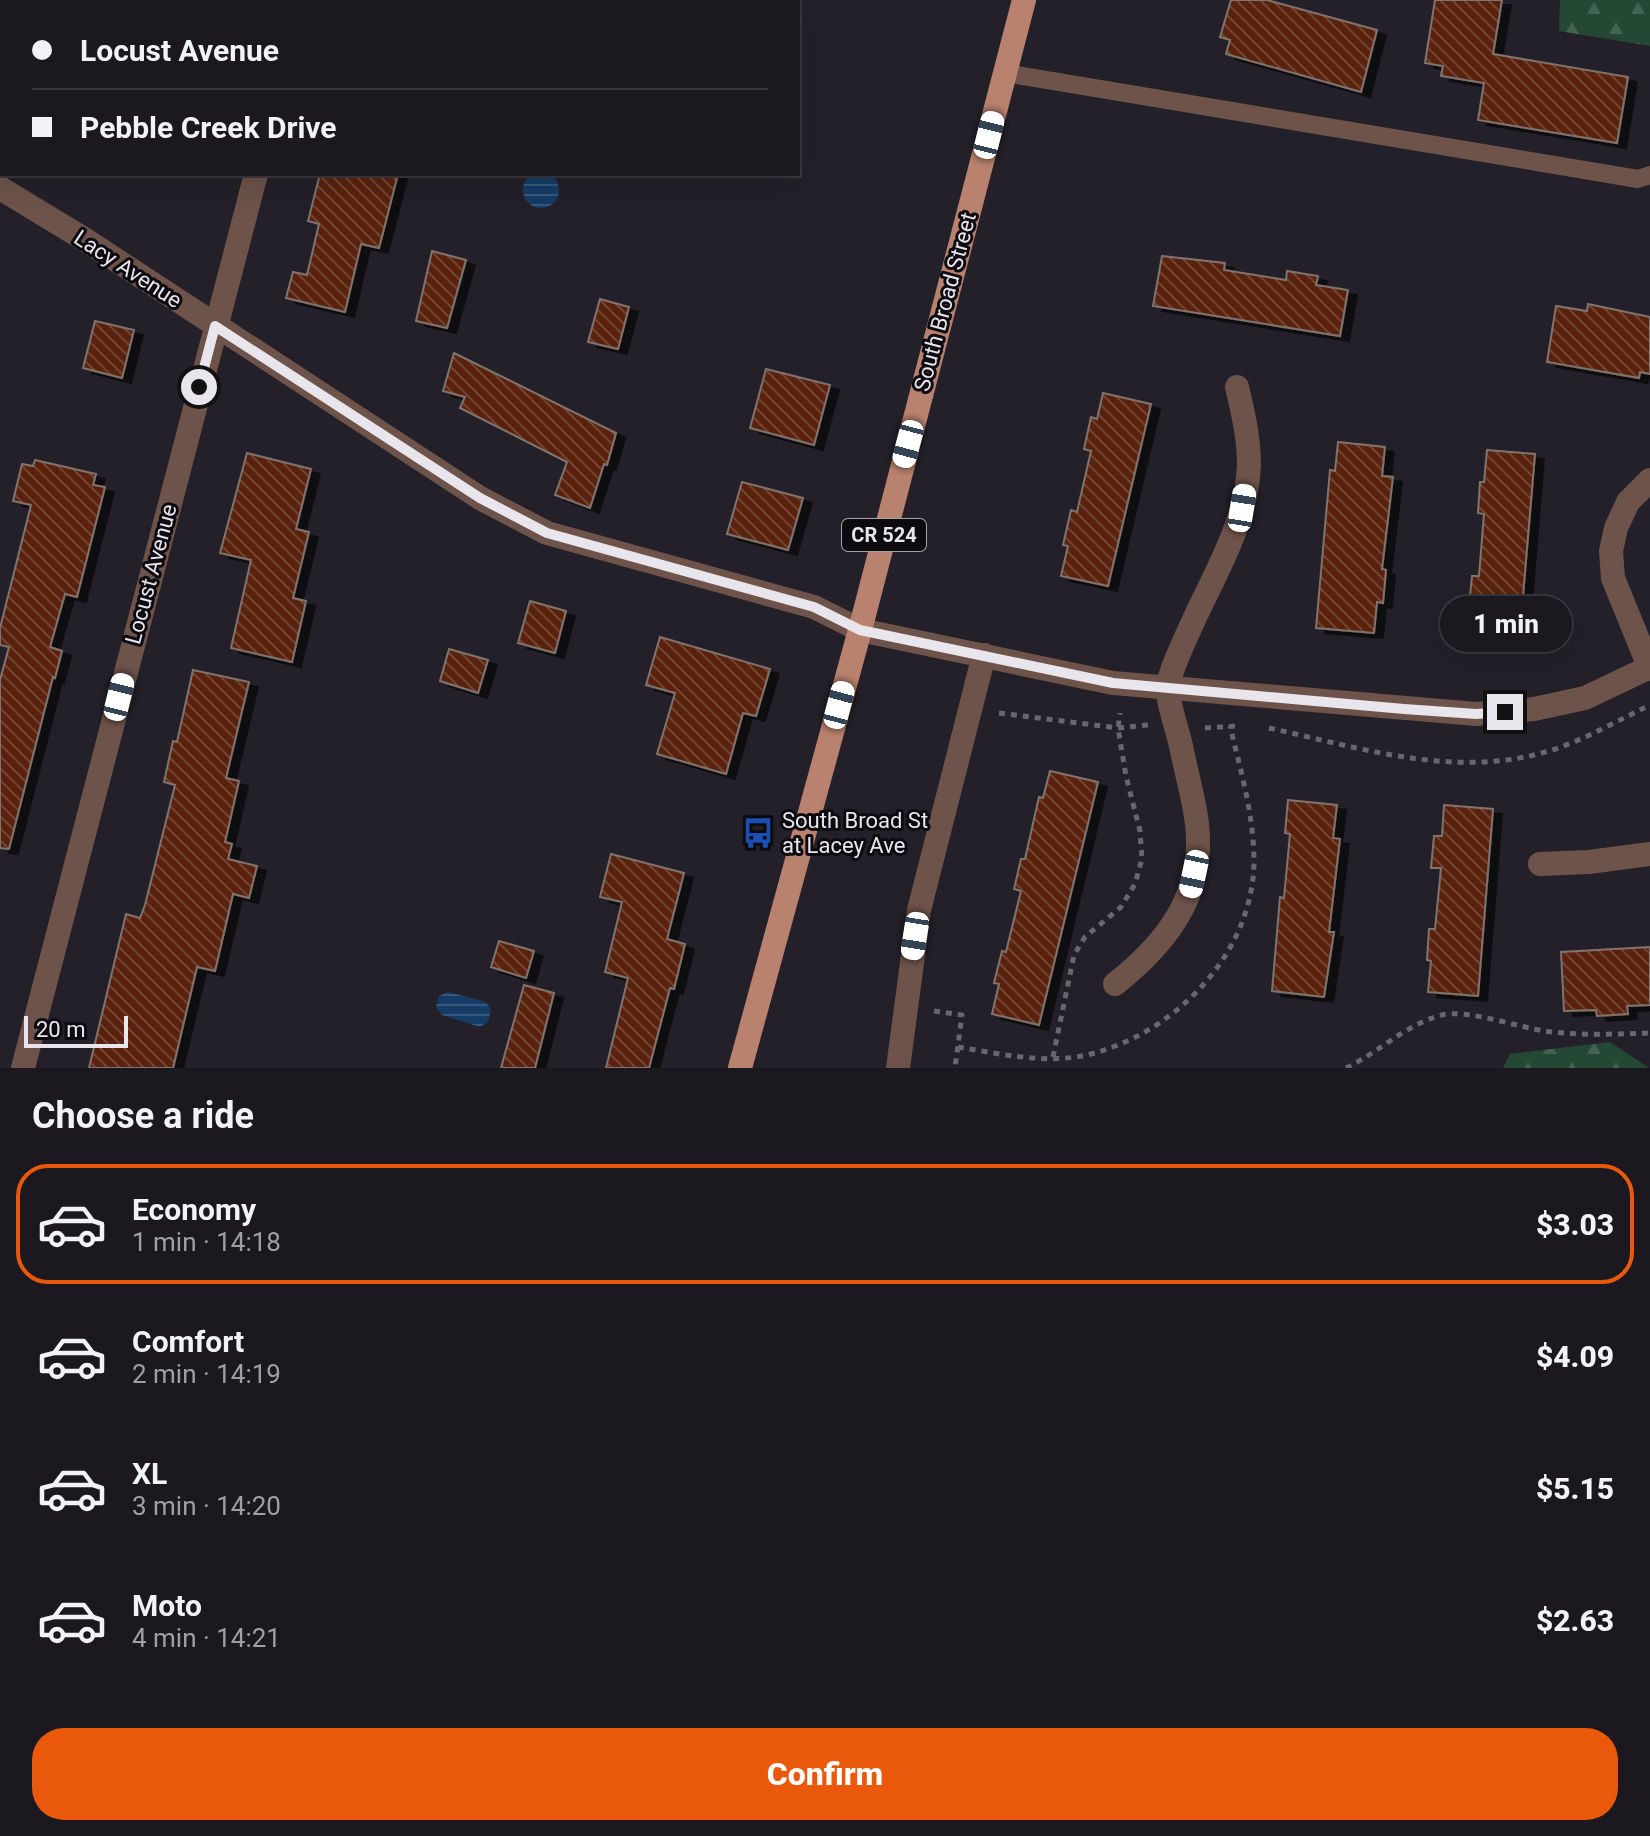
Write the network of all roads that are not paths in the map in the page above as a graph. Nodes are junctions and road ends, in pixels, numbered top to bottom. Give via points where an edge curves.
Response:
1 (1024, 0) edge
2 (1005, 73) junction
3 (1650, 175) edge
4 (255, 176) edge
5 (0, 188) edge
6 (215, 326) junction
7 (1237, 387) dead end
8 (1650, 480) edge
9 (860, 630) junction
10 (984, 655) junction
11 (1650, 668) edge
12 (1168, 687) junction
13 (1650, 854) edge
14 (1540, 864) dead end
15 (1115, 984) dead end
16 (23, 1068) edge
17 (740, 1068) edge
18 (898, 1068) edge

1 - 2 main road, South Broad Street / CR 524
2 - 3 lane via 1623,177
2 - 9 main road, South Broad Street / CR 524
4 - 6 street, Locust Avenue
5 - 6 street, Lacy Avenue
6 - 9 street, Lacy Avenue via 480,498 547,533 814,607
6 - 16 street, Locust Avenue
7 - 12 street via 1249,466 1242,508
8 - 11 street via 1628,502 1611,551 1613,578
9 - 10 street, Lacy Avenue
9 - 17 main road, South Broad Street / CR 524
10 - 12 street, Lacy Avenue via 1123,684
10 - 18 street via 919,910
11 - 12 street, Lacy Avenue via 1585,698 1476,714
12 - 15 street via 1197,824 1197,856 1190,891 1174,926 1146,960
13 - 14 street

